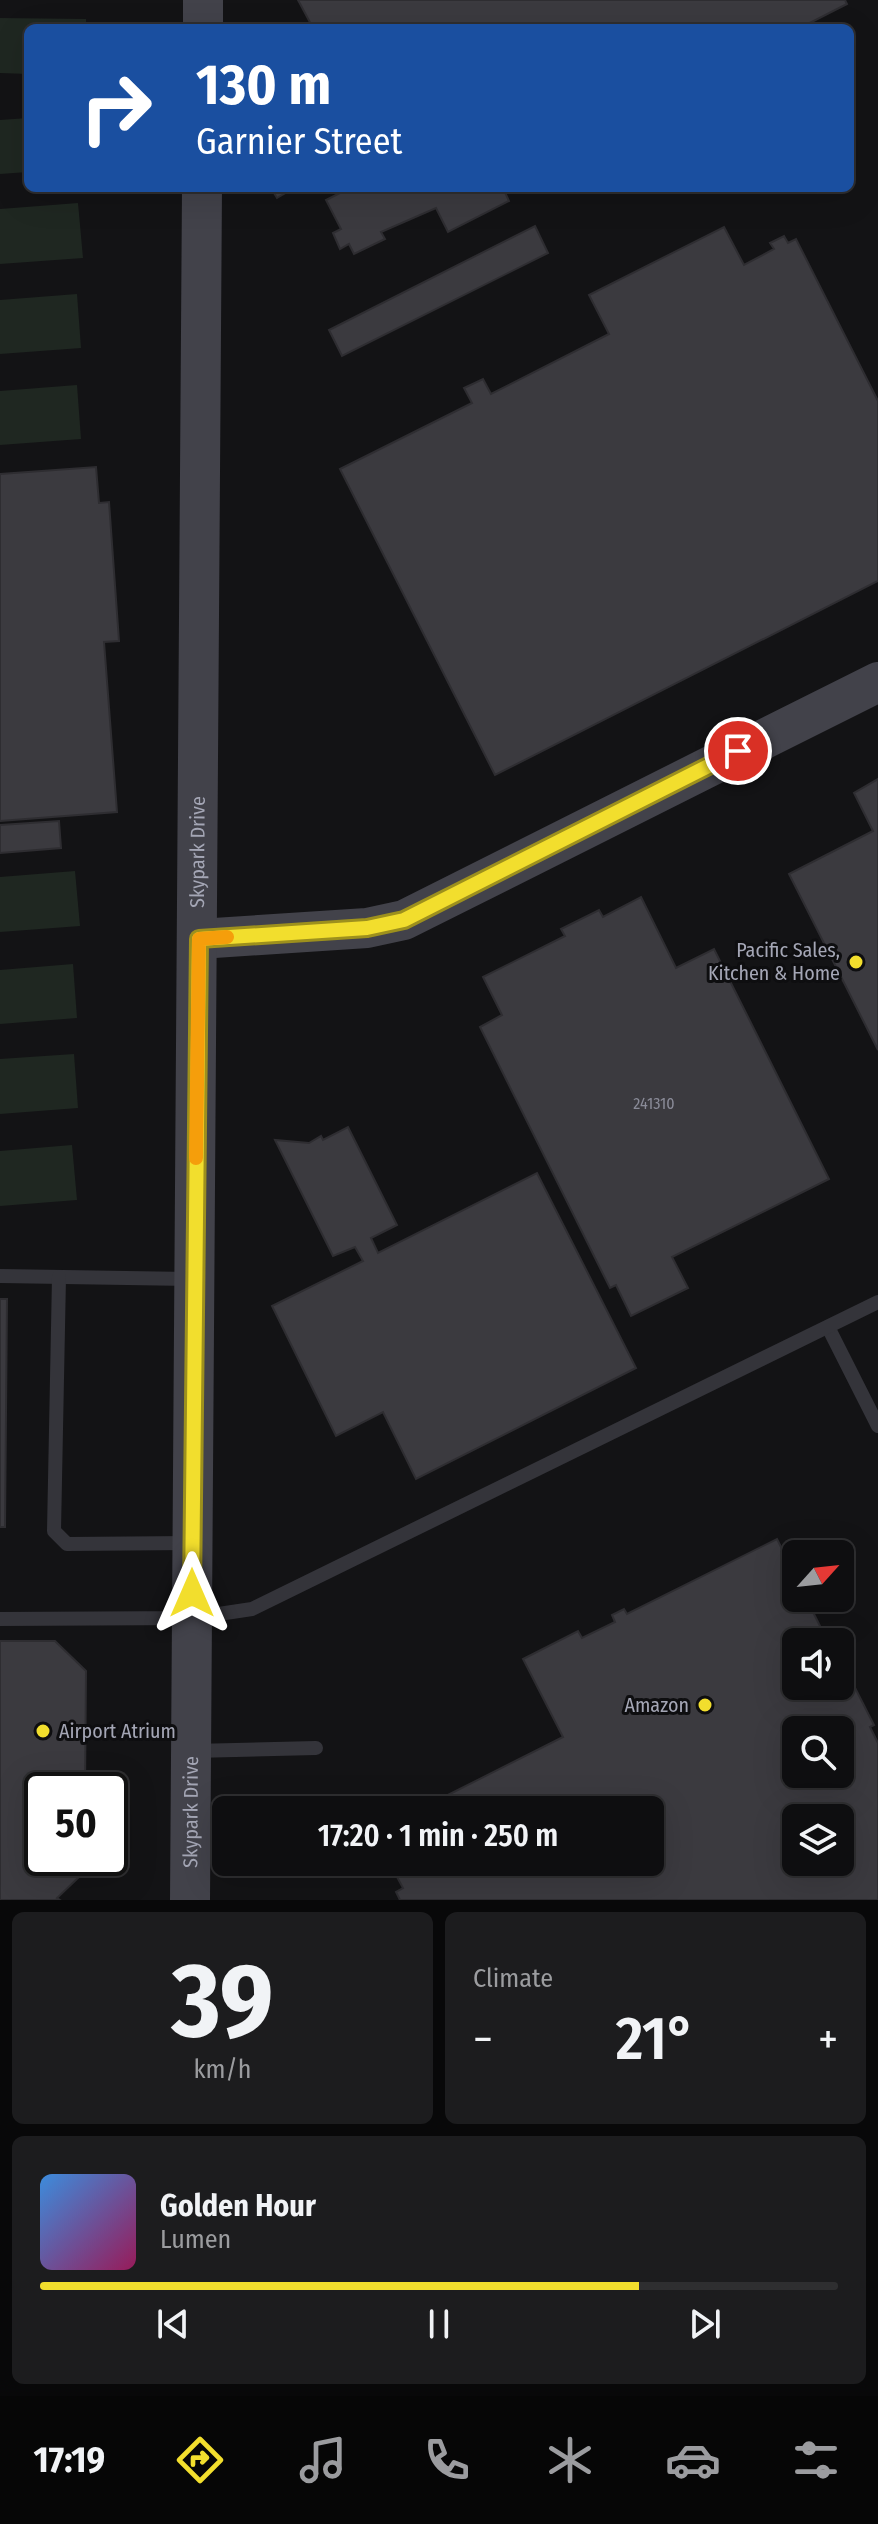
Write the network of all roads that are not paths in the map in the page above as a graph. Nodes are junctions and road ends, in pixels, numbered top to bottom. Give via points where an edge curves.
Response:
1 (203, 0) edge
2 (203, 24) edge
3 (202, 192) edge
4 (878, 682) edge
5 (199, 939) junction
6 (0, 1276) edge
7 (59, 1277) junction
8 (194, 1279) junction
9 (878, 1302) edge
10 (828, 1327) junction
11 (878, 1426) edge
12 (193, 1543) junction
13 (192, 1618) junction
14 (0, 1619) edge
15 (316, 1748) dead end
16 (191, 1751) junction
17 (190, 1900) edge

1 - 2 main road
3 - 5 main road, Skypark Drive
4 - 5 main road via 404,920 367,928
5 - 8 main road, Skypark Drive
6 - 7 lane
7 - 8 lane
7 - 12 lane via 54,1531 67,1544
8 - 12 main road, Skypark Drive
9 - 10 lane
10 - 11 lane
10 - 13 lane via 252,1609
12 - 13 main road, Skypark Drive
13 - 14 lane
13 - 16 main road, Skypark Drive
15 - 16 lane
16 - 17 main road, Skypark Drive

